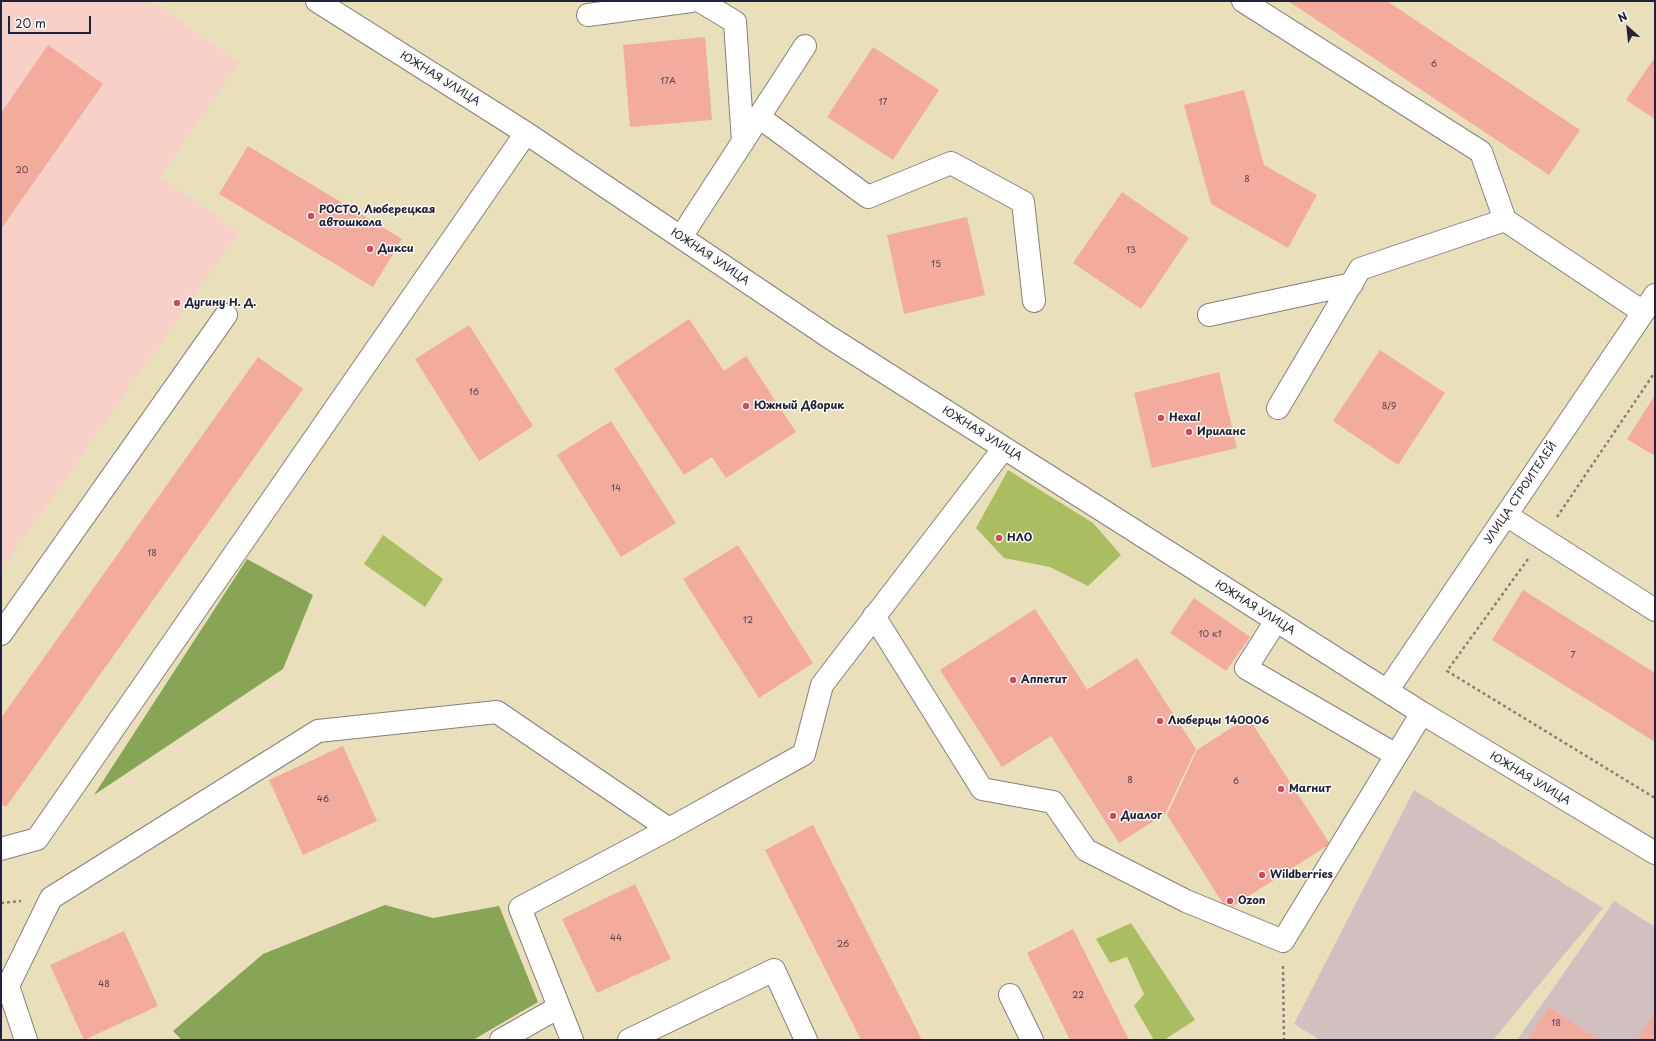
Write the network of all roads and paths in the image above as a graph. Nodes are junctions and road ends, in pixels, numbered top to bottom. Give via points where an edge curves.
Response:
1 (317, 1) edge
2 (691, 1) edge
3 (700, 1) edge
4 (1243, 1) edge
5 (588, 15) dead end
6 (805, 46) dead end
7 (758, 117) junction
8 (526, 133) junction
9 (743, 142) junction
10 (1505, 220) junction
11 (681, 237) junction
12 (1352, 284) junction
13 (1034, 301) dead end
14 (1649, 303) edge
15 (226, 315) dead end
16 (1209, 315) dead end
17 (1278, 408) dead end
18 (1004, 448) junction
19 (1506, 515) junction
20 (1655, 610) edge
21 (874, 616) junction
22 (1276, 621) junction
23 (1, 634) edge
24 (1447, 671) dead end
25 (1386, 691) junction
26 (1422, 713) junction
27 (1396, 756) junction
28 (1655, 798) edge
29 (669, 829) junction
30 (1, 849) edge
31 (1655, 853) edge
32 (1283, 941) junction
33 (1010, 995) dead end
34 (559, 1007) junction
35 (531, 1032) edge
36 (26, 1040) edge
37 (501, 1040) edge
38 (572, 1040) edge
39 (629, 1040) edge
40 (806, 1040) edge
41 (1032, 1040) edge
42 (1284, 1040) edge

1 - 8 street, ЮЖНАЯ УЛИЦА
2 - 5 street
3 - 9 street via 735,22
4 - 10 street via 1481,152
6 - 7 street
7 - 9 street
7 - 13 street via 868,197 951,163 1024,202
8 - 11 street, ЮЖНАЯ УЛИЦА
8 - 30 street via 37,839
9 - 11 street
10 - 12 street via 1360,270
10 - 14 street
11 - 18 street, ЮЖНАЯ УЛИЦА via 829,337
12 - 16 street
12 - 17 street
14 - 19 street, УЛИЦА СТРОИТЕЛЕЙ
15 - 23 street
18 - 21 street
18 - 22 street, ЮЖНАЯ УЛИЦА
19 - 20 street
19 - 25 street, УЛИЦА СТРОИТЕЛЕЙ
21 - 29 street via 822,685 804,754
21 - 32 street via 982,789 1053,802 1086,850 1186,901
22 - 25 street, ЮЖНАЯ УЛИЦА
22 - 27 street via 1246,668
24 - 28 path
25 - 26 street, ЮЖНАЯ УЛИЦА
26 - 27 street
26 - 31 street, ЮЖНАЯ УЛИЦА
27 - 32 street
29 - 34 street via 520,908
29 - 36 street via 497,712 318,731 51,898 8,986
32 - 42 path
33 - 41 street
34 - 35 street
34 - 38 street
35 - 37 street
39 - 40 street via 774,970

